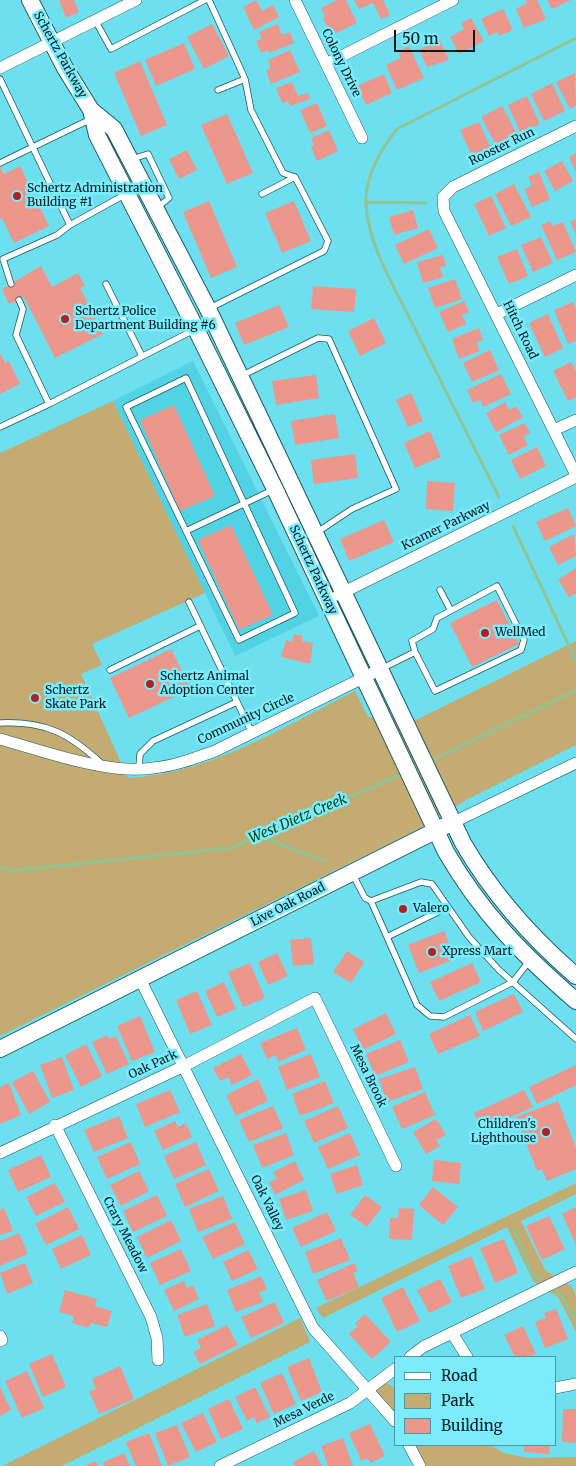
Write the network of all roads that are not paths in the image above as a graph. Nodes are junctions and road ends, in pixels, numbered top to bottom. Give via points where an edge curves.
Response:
1 (30, 0) edge
2 (136, 0) edge
3 (205, 0) edge
4 (210, 0) edge
5 (295, 0) edge
6 (453, 0) edge
7 (95, 20) junction
8 (52, 43) junction
9 (326, 64) junction
10 (0, 68) edge
11 (244, 79) junction
12 (0, 80) edge
13 (218, 90) dead end
14 (92, 114) junction
15 (576, 126) edge
16 (362, 138) dead end
17 (33, 147) junction
18 (131, 160) junction
19 (0, 163) edge
20 (112, 167) junction
21 (295, 177) junction
22 (126, 194) junction
23 (262, 194) dead end
24 (443, 197) joint
25 (155, 209) junction
26 (137, 216) junction
27 (70, 225) junction
28 (576, 275) edge
29 (12, 284) dead end
30 (106, 284) dead end
31 (19, 300) dead end
32 (208, 309) junction
33 (497, 314) junction
34 (193, 324) junction
35 (142, 356) junction
36 (240, 377) junction
37 (224, 385) junction
38 (49, 404) junction
39 (576, 420) edge
40 (0, 427) edge
41 (554, 430) junction
42 (576, 476) edge
43 (290, 481) junction
44 (274, 489) junction
45 (244, 503) junction
46 (186, 530) junction
47 (307, 538) junction
48 (440, 590) dead end
49 (344, 591) junction
50 (327, 600) junction
51 (189, 602) dead end
52 (450, 610) junction
53 (200, 626) junction
54 (415, 652) junction
55 (381, 669) junction
56 (110, 670) dead end
57 (364, 677) junction
58 (237, 702) junction
59 (0, 723) edge
60 (252, 733) junction
61 (0, 738) edge
62 (576, 763) edge
63 (104, 765) junction
64 (139, 768) junction
65 (454, 822) junction
66 (436, 830) junction
67 (352, 873) junction
68 (371, 901) junction
69 (448, 907) junction
70 (387, 937) junction
71 (530, 960) junction
72 (576, 976) edge
73 (140, 979) junction
74 (513, 982) junction
75 (315, 998) joint
76 (576, 1001) edge
77 (576, 1039) edge
78 (0, 1048) edge
79 (184, 1066) junction
80 (55, 1126) junction
81 (0, 1153) edge
82 (396, 1166) dead end
83 (576, 1272) edge
84 (452, 1333) junction
85 (411, 1356) edge
86 (466, 1356) edge
87 (158, 1360) dead end
88 (394, 1370) edge
89 (576, 1384) edge
90 (556, 1388) edge
91 (367, 1390) junction
92 (394, 1420) edge
93 (410, 1446) edge
94 (220, 1466) edge
95 (420, 1466) edge

1 - 8 main road, Schertz Parkway
2 - 7 street
3 - 7 lane via 111,49
4 - 11 lane
5 - 9 street, Colony Drive
6 - 9 street
7 - 8 street
8 - 10 street
8 - 14 main road, Schertz Parkway
9 - 16 street, Colony Drive
11 - 13 lane
11 - 21 lane via 251,110 283,173
12 - 17 lane
14 - 17 lane
14 - 18 main road, Schertz Parkway via 114,129
14 - 20 main road, Schertz Parkway via 96,135
15 - 24 street, Rooster Run via 453,187
17 - 19 lane
17 - 27 lane
18 - 20 main road
18 - 25 main road, Schertz Parkway
20 - 22 main road, Schertz Parkway
21 - 23 lane
21 - 32 lane via 328,241 324,251
22 - 26 main road, Schertz Parkway
22 - 27 lane
24 - 33 street, Hitch Road via 444,211
25 - 26 main road
25 - 32 main road, Schertz Parkway
26 - 34 main road, Schertz Parkway
27 - 29 lane via 57,235 3,259
28 - 33 street
30 - 35 lane
31 - 38 lane via 23,309 16,335
32 - 34 main road
32 - 36 main road, Schertz Parkway
33 - 41 street, Hitch Road
34 - 35 lane
34 - 37 main road, Schertz Parkway
35 - 38 lane
36 - 37 main road
36 - 43 main road, Schertz Parkway
36 - 47 lane via 318,338 329,339 396,488 352,509
37 - 44 main road, Schertz Parkway
38 - 40 lane
39 - 41 street
41 - 42 street, Hitch Road
42 - 49 street, Kramer Parkway
43 - 44 main road
43 - 47 main road, Schertz Parkway
44 - 45 lane
44 - 47 main road, Schertz Parkway
45 - 46 lane
45 - 46 lane via 295,613 239,640
45 - 46 lane via 186,378 126,407
47 - 49 main road, Schertz Parkway
47 - 50 main road, Schertz Parkway
48 - 52 lane
49 - 50 street, Kramer Parkway
49 - 55 main road, Schertz Parkway
50 - 57 main road, Schertz Parkway
51 - 53 lane
52 - 54 lane via 437,618 433,629 412,641
52 - 54 lane via 498,586 524,640 521,650 435,691
53 - 56 lane
53 - 58 lane
54 - 55 lane
55 - 57 street, Community Circle
55 - 65 main road, Schertz Parkway
57 - 60 street, Community Circle
57 - 66 main road, Schertz Parkway
58 - 60 lane
58 - 64 lane via 154,742 140,754
59 - 63 lane via 23,722 56,730 80,743
60 - 64 street, Community Circle via 187,761 151,769
61 - 63 street, Community Circle
62 - 65 street, Live Oak Road
63 - 64 street, Community Circle
65 - 66 main road, Live Oak Road
65 - 72 main road, Schertz Parkway via 482,876 509,910
66 - 67 main road, Live Oak Road
66 - 71 main road, Schertz Parkway via 466,886 494,923
67 - 68 lane via 365,898
67 - 73 main road, Live Oak Road
68 - 69 lane via 427,882 432,884
68 - 70 lane
69 - 70 lane
69 - 74 lane via 469,937
70 - 74 lane via 417,1005 430,1016 444,1017
71 - 74 lane
71 - 76 main road, Schertz Parkway
73 - 78 main road, Live Oak Road
73 - 79 street, Oak Valley
74 - 77 lane
75 - 79 street, Oak Park
75 - 82 street, Mesa Brook
79 - 80 street, Oak Park
79 - 91 street, Oak Valley via 313,1328
80 - 81 street, Oak Park
80 - 87 street, Crary Meadow via 151,1317 157,1338
83 - 84 street
84 - 85 street
84 - 86 street
88 - 91 street, Mesa Verde
89 - 90 street
91 - 92 street, Oak Valley
91 - 94 street, Mesa Verde via 350,1402
93 - 95 street

